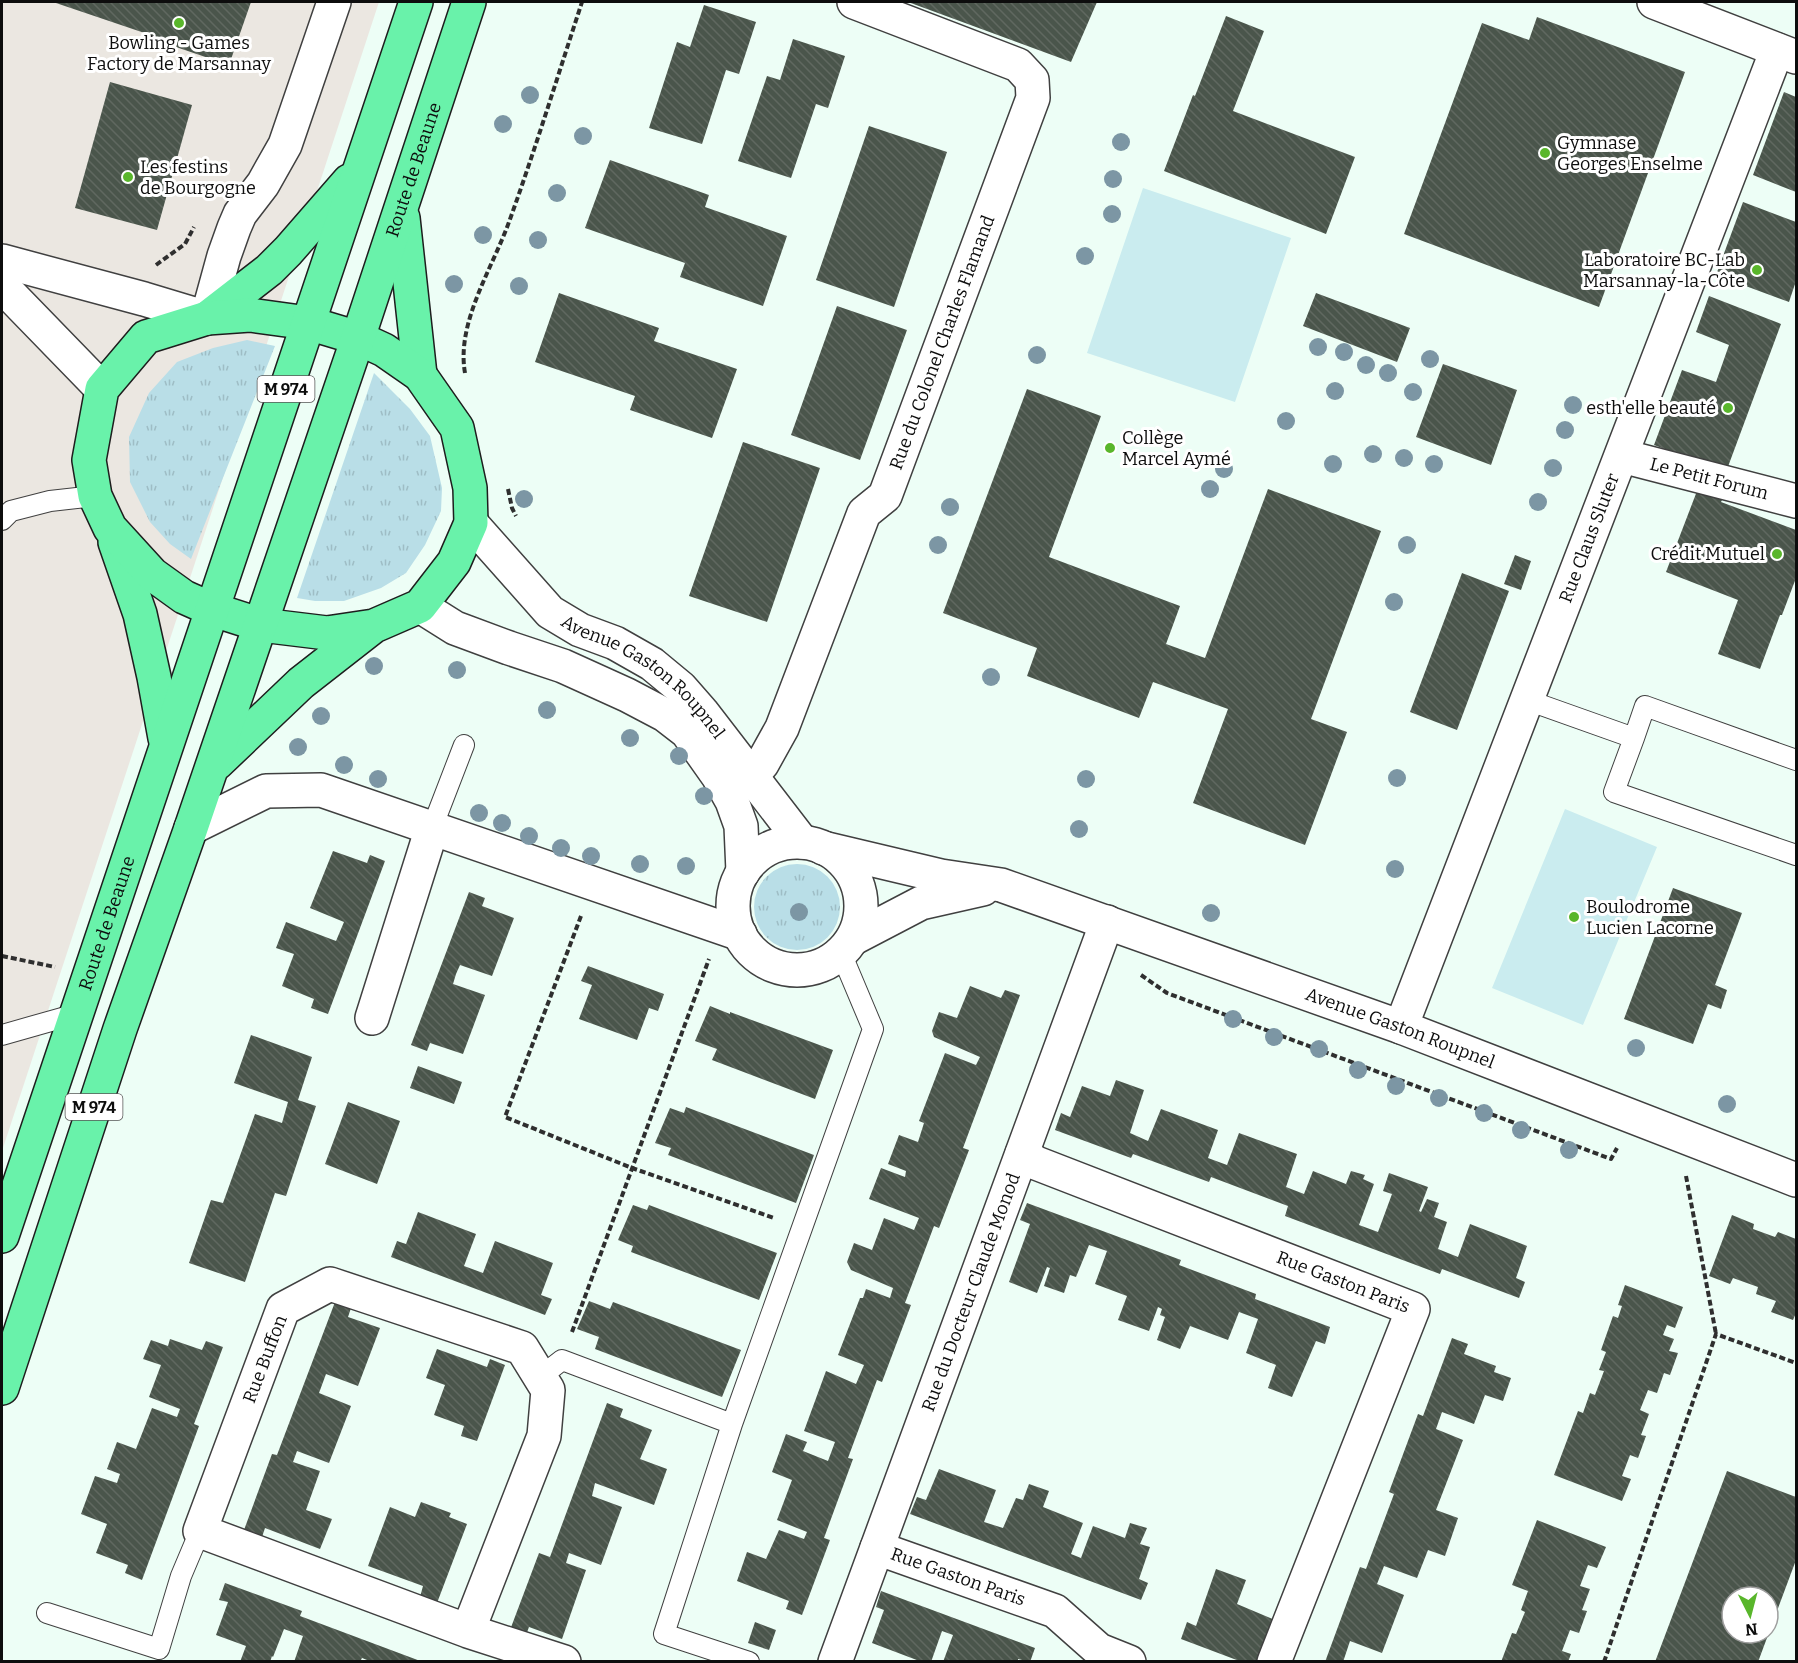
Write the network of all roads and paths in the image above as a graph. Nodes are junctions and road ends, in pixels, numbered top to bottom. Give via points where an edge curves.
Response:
1 (334, 2) edge
2 (416, 2) edge
3 (469, 2) edge
4 (582, 2) edge
5 (854, 2) edge
6 (1654, 2) edge
7 (1787, 53) edge
8 (360, 168) junction
9 (402, 208) junction
10 (198, 219) dead end
11 (2, 261) edge
12 (154, 266) dead end
13 (2, 286) edge
14 (207, 318) junction
15 (308, 324) junction
16 (358, 338) junction
17 (420, 375) junction
18 (469, 380) dead end
19 (102, 389) junction
20 (1622, 456) junction
21 (506, 479) dead end
22 (95, 496) junction
23 (1797, 501) edge
24 (2, 520) edge
25 (471, 523) junction
26 (520, 525) dead end
27 (110, 528) junction
28 (420, 606) junction
29 (211, 609) junction
30 (261, 625) junction
31 (374, 627) junction
32 (1527, 699) junction
33 (1634, 738) junction
34 (166, 743) junction
35 (464, 745) dead end
36 (1797, 760) edge
37 (212, 767) junction
38 (752, 775) junction
39 (191, 828) junction
40 (432, 828) junction
41 (813, 845) junction
42 (1797, 855) edge
43 (743, 872) junction
44 (593, 884) junction
45 (1000, 885) junction
46 (1107, 922) junction
47 (730, 931) junction
48 (847, 946) junction
49 (2, 956) edge
50 (1134, 969) dead end
51 (88, 973) junction
52 (76, 1014) junction
53 (372, 1018) dead end
54 (1401, 1027) junction
55 (2, 1035) edge
56 (1678, 1134) junction
57 (1619, 1145) dead end
58 (1022, 1154) junction
59 (632, 1168) junction
60 (1797, 1180) edge
61 (802, 1228) junction
62 (2, 1236) edge
63 (1716, 1334) junction
64 (1797, 1363) edge
65 (551, 1369) junction
66 (2, 1388) edge
67 (732, 1424) junction
68 (200, 1531) junction
69 (877, 1548) junction
70 (47, 1613) dead end
71 (468, 1631) junction
72 (564, 1662) edge
73 (750, 1662) edge
74 (835, 1662) edge
75 (1129, 1662) edge
76 (1274, 1662) edge
77 (1604, 1662) edge

1 - 14 street via 285,145 234,228
2 - 8 main road, Route de Beaune / M 974
3 - 9 main road, Route de Beaune / M 974
4 - 18 path via 509,223 469,318 463,342 464,372
5 - 38 street, Rue du Colonel Charles Flamand via 1018,64 1032,80 1034,98 885,496 864,513 782,728
6 - 7 street
7 - 20 street, Rue Claus Sluter
8 - 14 main road via 280,259
8 - 15 main road, Route de Beaune / M 974
9 - 16 main road, Route de Beaune / M 974
9 - 17 main road
10 - 12 path via 186,244
11 - 14 street
13 - 19 street
14 - 15 main road, Route de Beaune via 250,315
14 - 19 main road, Route de Beaune via 146,337
15 - 16 main road, Route de Beaune
15 - 29 main road, Route de Beaune / M 974
16 - 17 main road, Route de Beaune via 384,350
16 - 30 main road, Route de Beaune / M 974
17 - 25 main road, Route de Beaune via 457,428 470,488
19 - 22 main road, Route de Beaune via 89,460
20 - 23 street, Le Petit Forum
20 - 32 street, Rue Claus Sluter
21 - 26 path
22 - 24 lane via 11,511
22 - 27 main road, Route de Beaune
25 - 28 main road, Route de Beaune via 454,561
25 - 38 street, Avenue Gaston Roupnel via 550,612 652,664 681,688
27 - 29 main road, Route de Beaune via 152,574 184,597
27 - 34 main road via 140,614
28 - 31 main road, Route de Beaune
28 - 43 street, Avenue Gaston Roupnel via 455,628 563,666 627,695 687,732 732,801 741,826
29 - 30 main road, Route de Beaune
29 - 34 main road, Route de Beaune / M 974
30 - 31 main road, Route de Beaune via 327,633
30 - 37 main road, Route de Beaune / M 974
31 - 37 main road, Route de Beaune via 292,690
32 - 33 lane
32 - 54 street, Rue Claus Sluter
33 - 36 lane via 1645,706
33 - 42 lane via 1614,792
34 - 51 main road, Route de Beaune / M 974
35 - 40 lane
37 - 39 main road, Route de Beaune / M 974
38 - 41 street, Avenue Gaston Roupnel
39 - 40 street via 266,791 321,790
39 - 66 main road, Route de Beaune / M 974
40 - 44 street
40 - 53 street
41 - 43 street via 785,844 768,849
41 - 45 street, Avenue Gaston Roupnel via 941,876
41 - 48 street via 842,860 855,878 861,919
43 - 47 street via 735,892
44 - 47 street
44 - 59 path via 505,1117
45 - 46 street, Avenue Gaston Roupnel
45 - 48 street via 921,903
46 - 54 street, Avenue Gaston Roupnel
46 - 58 street, Rue du Docteur Claude Monod
47 - 48 street via 767,962 786,969 806,970 825,964
47 - 59 path
48 - 61 lane via 873,1029
49 - 51 path
50 - 57 path via 1167,993 1611,1159
51 - 52 main road, Route de Beaune / M 974
52 - 55 lane
52 - 62 main road, Route de Beaune / M 974
54 - 56 street, Avenue Gaston Roupnel
56 - 60 street, Avenue Gaston Roupnel
56 - 63 path
58 - 69 street, Rue du Docteur Claude Monod
58 - 76 street, Rue Gaston Paris via 1036,1163 1413,1309
59 - 61 path
59 - 65 path
61 - 67 lane
63 - 64 path
63 - 77 path
65 - 67 lane
65 - 68 street, Rue Buffon via 522,1348 330,1284 283,1309
65 - 71 street, Rue Buffon via 544,1436
67 - 73 lane via 664,1634
68 - 70 lane via 181,1576 159,1649
68 - 71 street
69 - 74 street, Rue du Docteur Claude Monod
69 - 75 street, Rue Gaston Paris via 1055,1611 1099,1650
71 - 72 street

